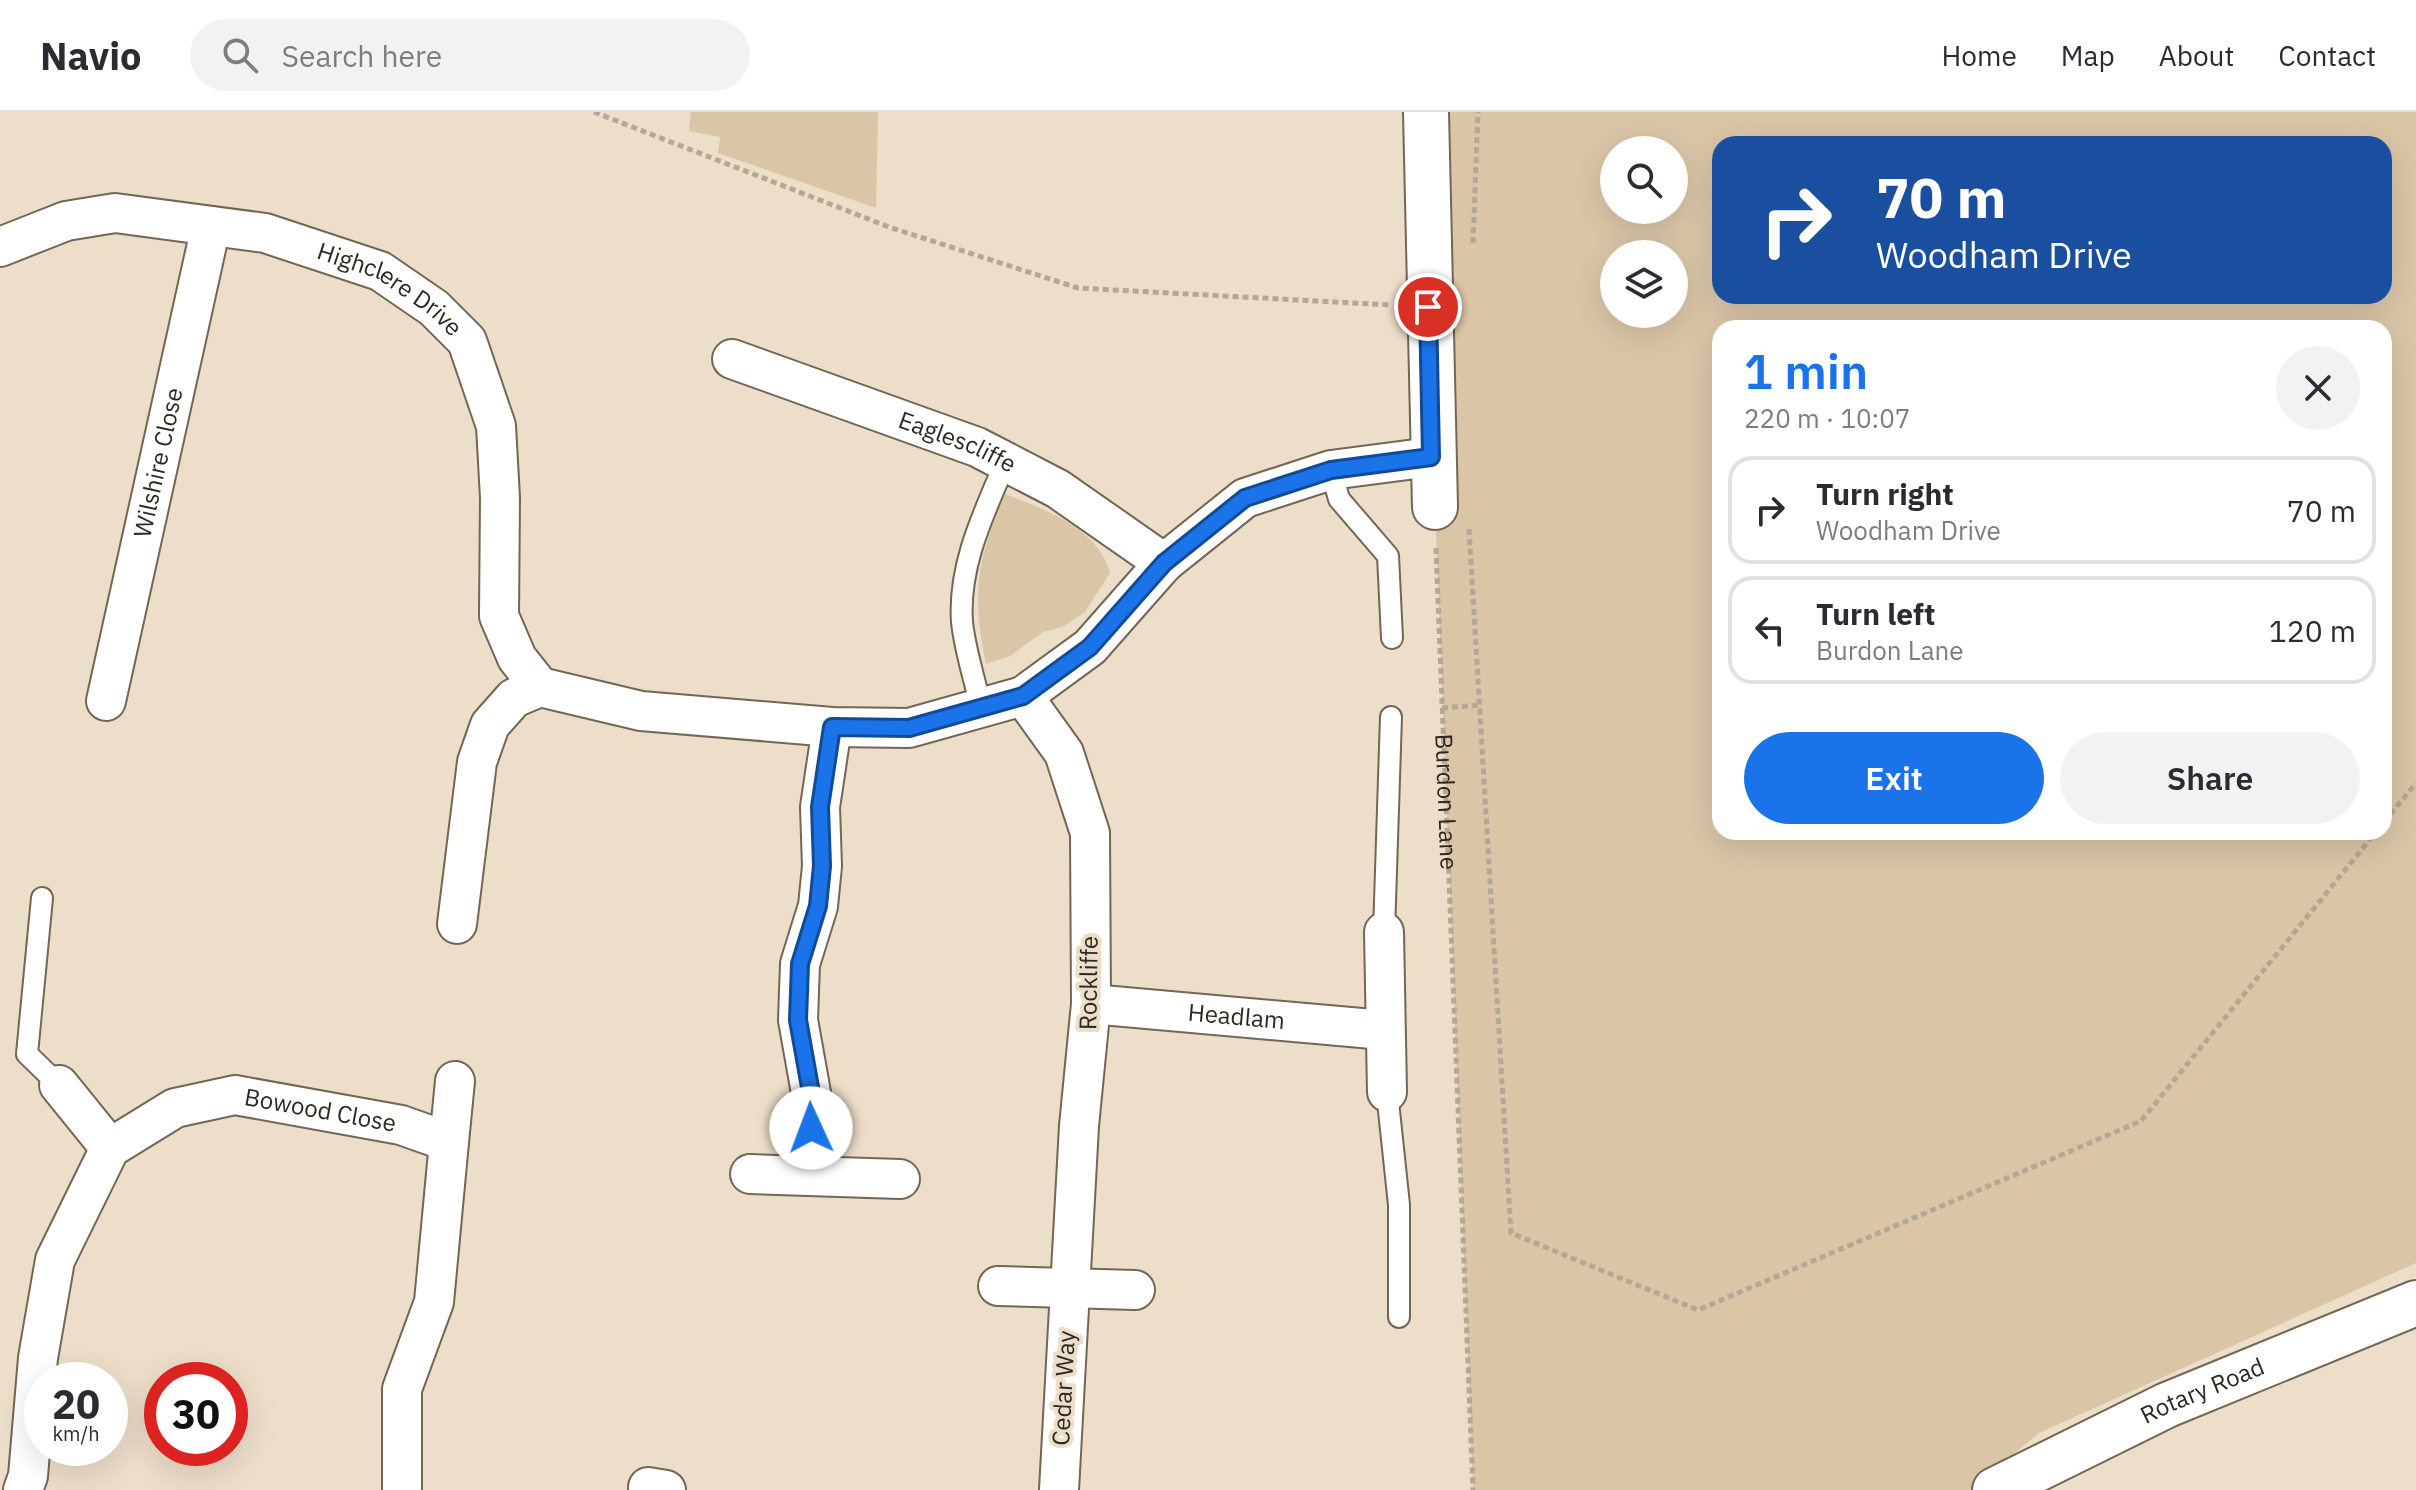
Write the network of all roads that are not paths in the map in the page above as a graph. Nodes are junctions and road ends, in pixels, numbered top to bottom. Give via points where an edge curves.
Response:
1 (1426, 112) edge
2 (211, 226) junction
3 (0, 247) edge
4 (732, 359) dead end
5 (1431, 457) junction
6 (1006, 461) junction
7 (1331, 470) junction
8 (1452, 513) road end
9 (1164, 563) junction
10 (1392, 638) dead end
11 (540, 687) junction
12 (1023, 696) junction
13 (106, 701) dead end
14 (981, 708) junction
15 (1391, 717) dead end
16 (832, 727) junction
17 (42, 898) dead end
18 (457, 924) dead end
19 (1384, 932) joint
20 (1091, 1004) junction
21 (1384, 1030) junction
22 (455, 1081) dead end
23 (59, 1085) joint
24 (1387, 1092) joint
25 (449, 1142) junction
26 (110, 1148) junction
27 (750, 1174) dead end
28 (809, 1176) junction
29 (900, 1179) dead end
30 (998, 1286) dead end
31 (1069, 1286) junction
32 (1135, 1290) dead end
33 (2416, 1303) edge
34 (1399, 1317) dead end
35 (23, 1490) edge
36 (402, 1490) edge
37 (1059, 1490) edge
38 (1995, 1490) edge

1 - 5 main road
2 - 3 street, Highclere Drive via 115,213 66,221
2 - 11 street, Highclere Drive via 265,233 380,271 434,308 467,341 496,426 499,616 517,658
2 - 13 street, Wilshire Close
4 - 6 street, Eaglescliffe
5 - 7 street
5 - 8 main road
6 - 9 street, Eaglescliffe via 1058,489
6 - 14 lane via 962,587 963,627
7 - 9 street via 1245,498
7 - 10 lane via 1339,499 1388,556
9 - 12 street via 1090,647
11 - 16 street via 641,711
11 - 18 street via 514,698 490,725 477,762
12 - 14 street
12 - 20 street, Rockliffe via 1064,753 1090,833
14 - 16 street via 909,728
15 - 19 lane
16 - 28 street via 820,807 818,906 800,964 798,1020 813,1104
17 - 23 lane via 27,1054
19 - 21 street
20 - 21 street, Headlam
20 - 31 street, Rockliffe
21 - 24 street
22 - 25 street
23 - 26 street
24 - 34 lane via 1399,1205
25 - 26 street, Bowood Close via 401,1125 235,1095 175,1108
25 - 36 street via 434,1302 402,1389
26 - 35 street via 55,1260
27 - 28 street
28 - 29 street
30 - 31 street
31 - 32 street
31 - 37 street, Cedar Way
33 - 38 main road, Rotary Road via 2167,1405

